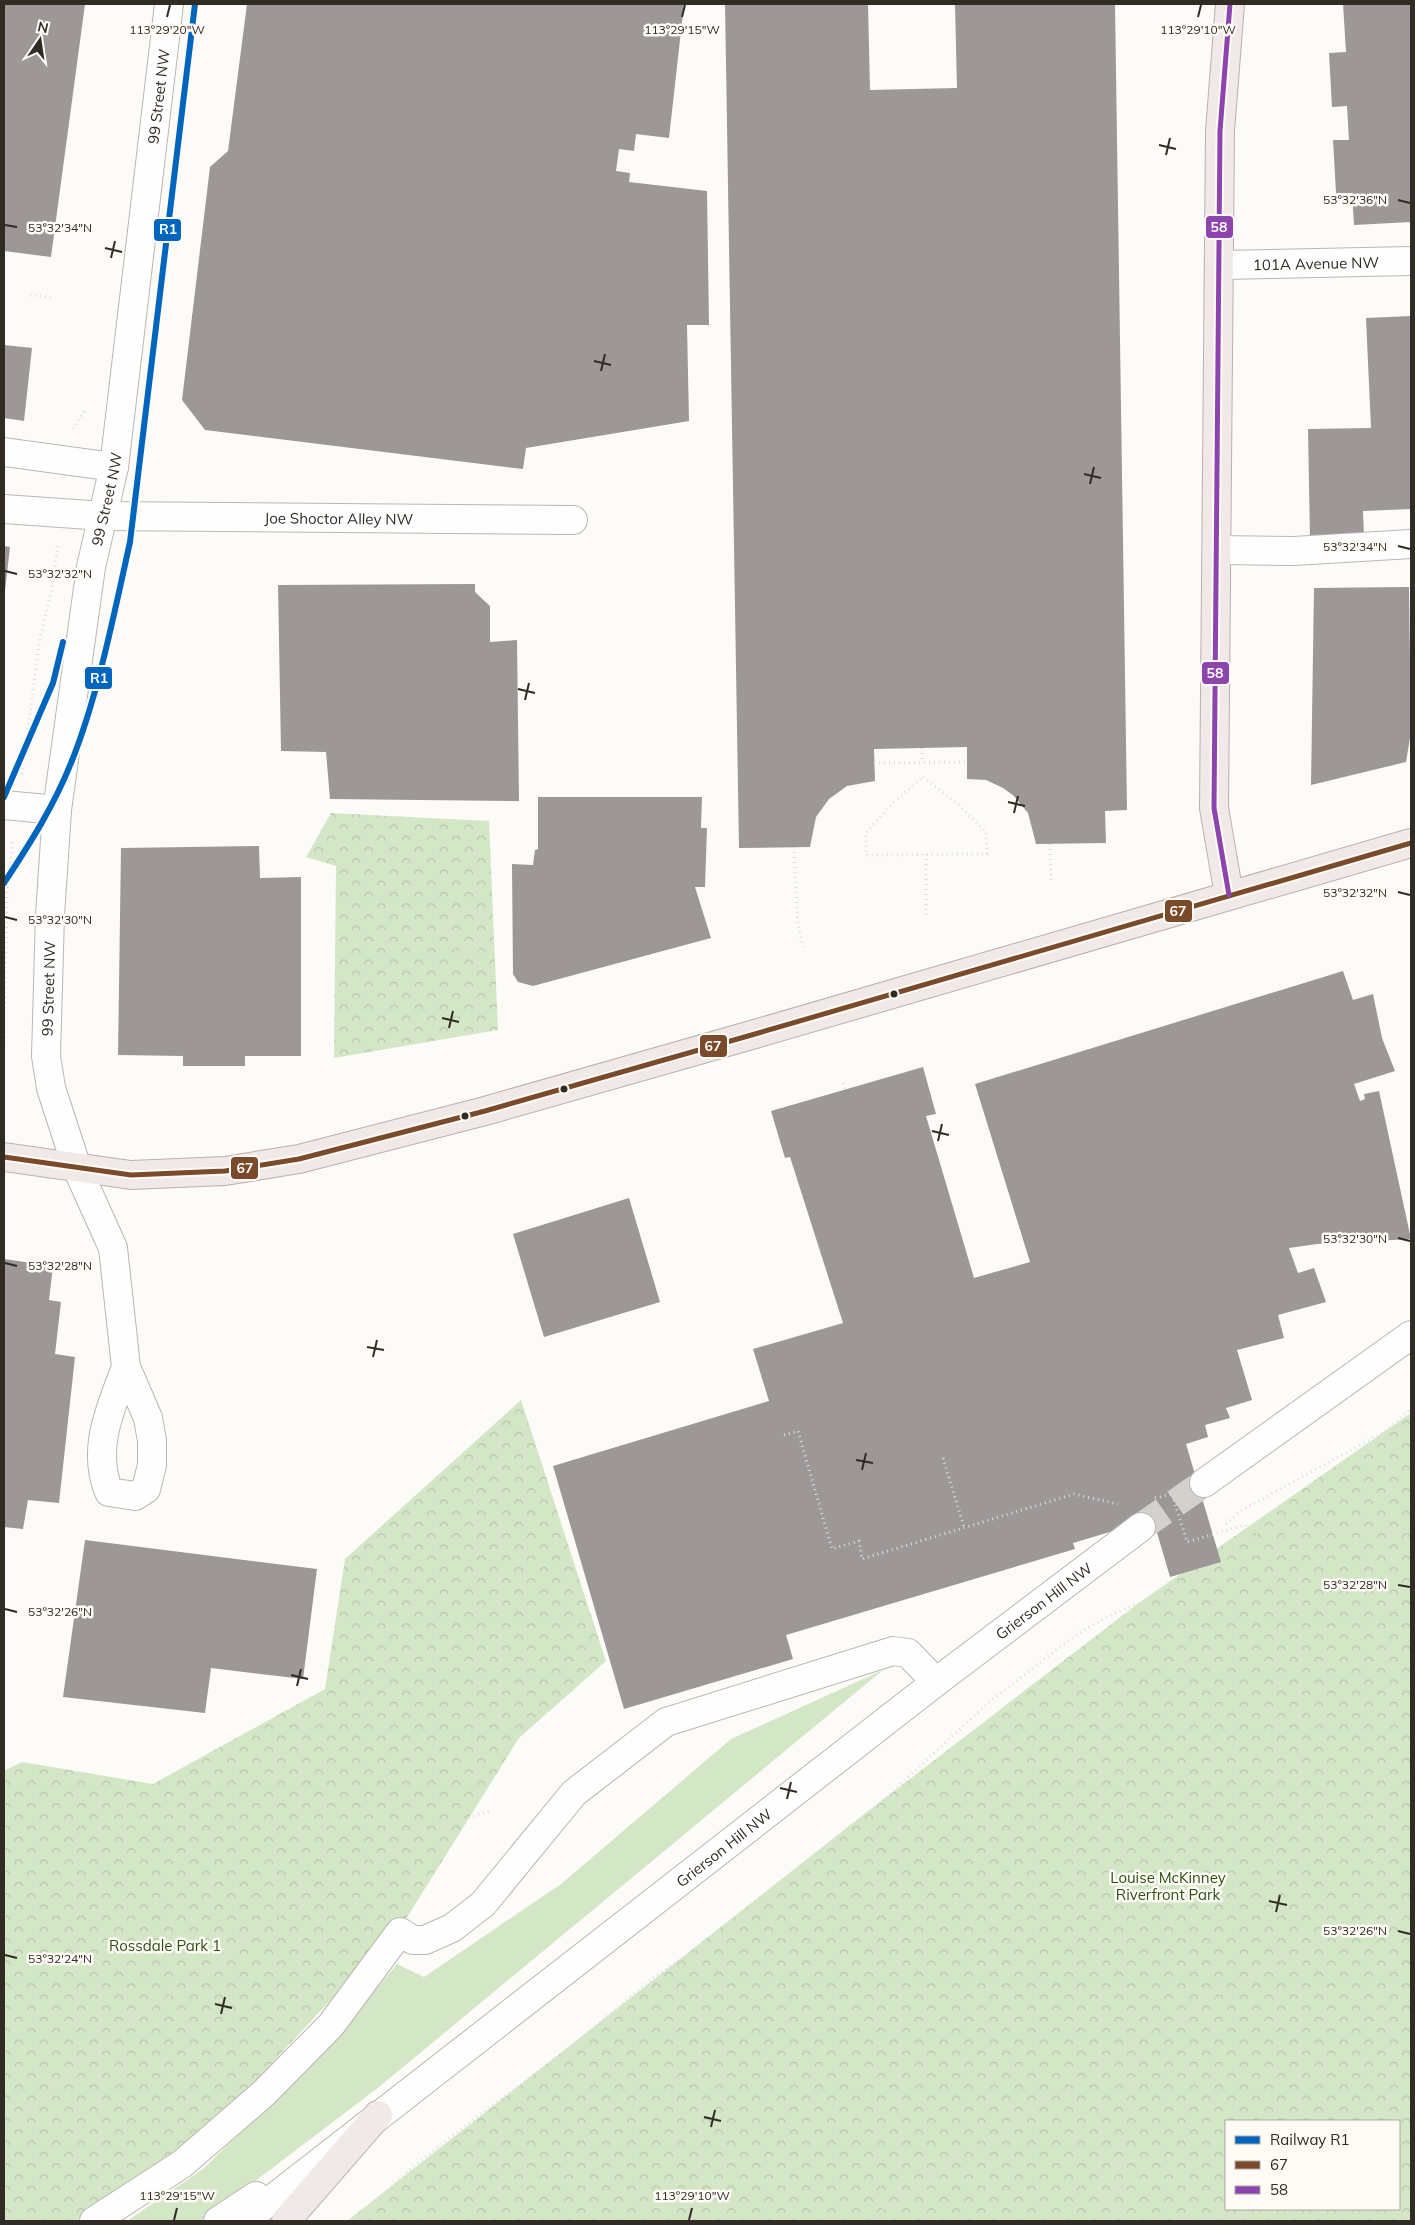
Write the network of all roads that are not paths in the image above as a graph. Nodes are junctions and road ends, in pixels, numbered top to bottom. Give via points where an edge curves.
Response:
1 (169, 4) edge
2 (1230, 4) edge
3 (1411, 261) edge
4 (1221, 265) junction
5 (4, 452) edge
6 (114, 466) junction
7 (4, 509) edge
8 (104, 516) junction
9 (573, 520) dead end
10 (1411, 544) edge
11 (1218, 550) junction
12 (4, 805) edge
13 (56, 810) junction
14 (1411, 843) edge
15 (1229, 895) junction
16 (4, 1157) edge
17 (77, 1168) junction
18 (1411, 1335) edge
19 (126, 1366) dead end
20 (1204, 1483) tunnel mouth
21 (1141, 1527) tunnel mouth
22 (936, 1682) junction
23 (378, 2115) junction
24 (94, 2221) edge
25 (218, 2221) edge
26 (244, 2221) edge
27 (286, 2221) edge

1 - 6 street, 99 Street NW
2 - 4 main road via 1220,131
3 - 4 street, 101A Avenue NW
4 - 11 main road
5 - 6 street
6 - 8 street, 99 Street NW
7 - 8 street, Joe Shoctor Alley NW
8 - 9 street, Joe Shoctor Alley NW
8 - 13 street, 99 Street NW via 84,608
10 - 11 street via 1294,551
11 - 15 main road via 1214,808
12 - 13 street
13 - 17 street, 99 Street NW via 46,1056 51,1088
14 - 15 main road
15 - 17 main road via 755,1034 355,1146 299,1159 225,1170 131,1175
16 - 17 main road
17 - 19 street, 99 Street NW via 113,1248
18 - 20 street
21 - 22 street, Grierson Hill NW
22 - 23 street, Grierson Hill NW
22 - 24 street via 908,1653 893,1651 666,1722 574,1793 483,1904 452,1928 425,1940 413,1940 400,1932 331,2025 264,2093 182,2164
23 - 25 street
23 - 26 street
23 - 27 main road

